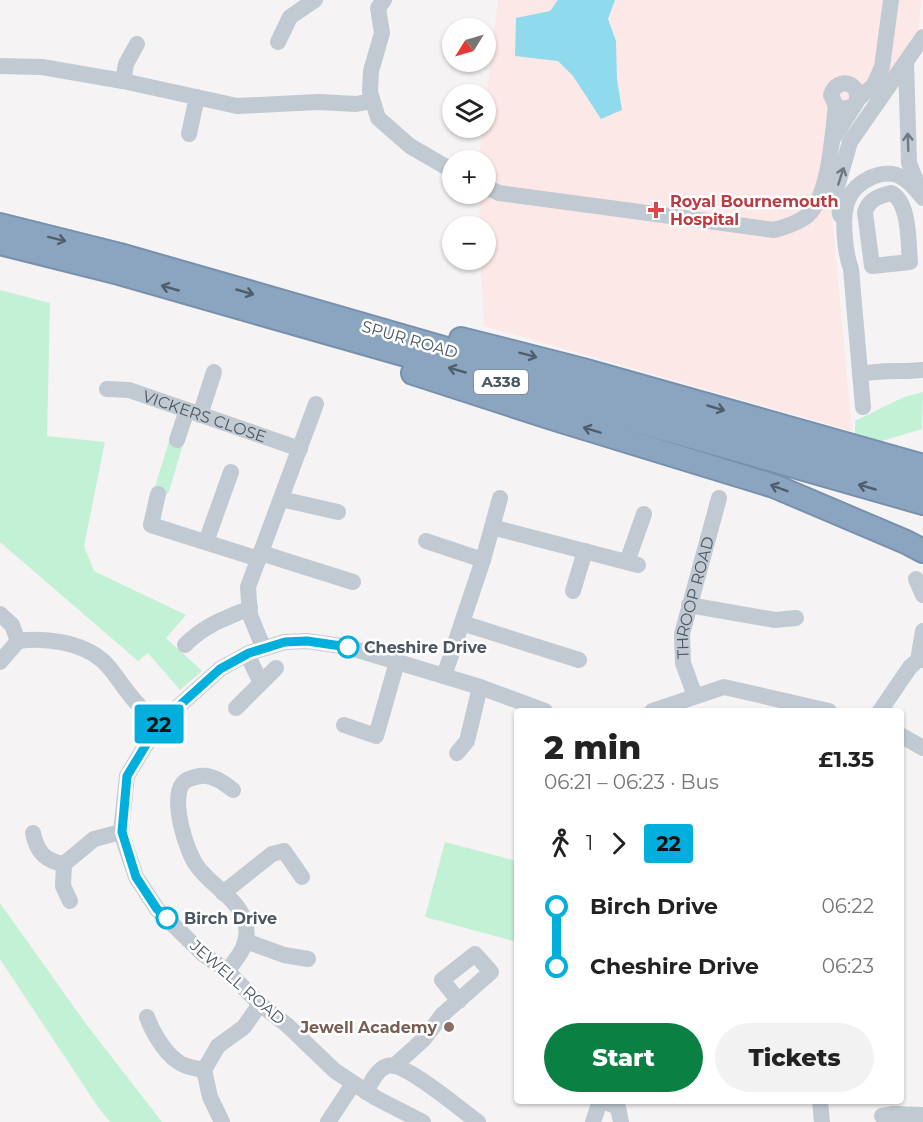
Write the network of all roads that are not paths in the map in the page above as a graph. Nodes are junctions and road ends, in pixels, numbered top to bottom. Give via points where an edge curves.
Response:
1 (315, 0) edge
2 (891, 0) edge
3 (380, 1) edge
4 (923, 37) edge
5 (278, 42) dead end
6 (137, 44) dead end
7 (906, 62) junction
8 (882, 67) junction
9 (4, 69) edge
10 (123, 81) junction
11 (846, 83) junction
12 (197, 97) junction
13 (372, 101) junction
14 (849, 104) junction
15 (189, 134) dead end
16 (442, 165) edge
17 (496, 192) edge
18 (923, 198) edge
19 (0, 225) edge
20 (844, 233) junction
21 (0, 243) edge
22 (872, 266) junction
23 (851, 269) junction
24 (347, 321) junction
25 (287, 322) junction
26 (923, 370) edge
27 (214, 372) dead end
28 (860, 374) junction
29 (107, 388) dead end
30 (316, 404) dead end
31 (863, 407) dead end
32 (194, 412) junction
33 (716, 435) junction
34 (177, 440) dead end
35 (300, 449) junction
36 (923, 452) edge
37 (873, 453) junction
38 (923, 466) edge
39 (231, 472) dead end
40 (923, 486) edge
41 (159, 494) dead end
42 (500, 498) dead end
43 (719, 498) dead end
44 (281, 499) junction
45 (923, 503) edge
46 (338, 512) dead end
47 (644, 514) dead end
48 (492, 527) junction
49 (206, 542) junction
50 (426, 542) dead end
51 (920, 550) edge
52 (585, 551) junction
53 (260, 556) junction
54 (483, 560) junction
55 (916, 579) dead end
56 (353, 582) dead end
57 (575, 592) dead end
58 (923, 595) edge
59 (689, 605) junction
60 (250, 608) junction
61 (0, 614) edge
62 (796, 618) dead end
63 (462, 623) junction
64 (923, 631) edge
65 (18, 641) junction
66 (185, 645) dead end
67 (263, 647) junction
68 (247, 654) junction
69 (579, 660) dead end
70 (920, 660) edge
71 (0, 662) edge
72 (397, 662) junction
73 (276, 668) dead end
74 (444, 676) junction
75 (261, 683) junction
76 (480, 687) junction
77 (694, 696) junction
78 (236, 708) dead end
79 (537, 708) edge
80 (660, 708) edge
81 (816, 708) edge
82 (882, 708) edge
83 (158, 725) junction
84 (344, 725) dead end
85 (904, 737) edge
86 (923, 748) edge
87 (458, 753) dead end
88 (233, 790) dead end
89 (122, 832) junction
90 (33, 833) dead end
91 (64, 864) junction
92 (302, 878) dead end
93 (223, 893) junction
94 (70, 901) dead end
95 (246, 941) junction
96 (308, 958) dead end
97 (227, 971) junction
98 (459, 1001) dead end
99 (260, 1004) junction
100 (147, 1017) dead end
101 (394, 1066) junction
102 (204, 1070) junction
103 (359, 1088) junction
104 (600, 1104) edge
105 (610, 1104) edge
106 (820, 1104) edge
107 (890, 1110) edge
108 (923, 1116) edge
109 (222, 1122) edge
110 (327, 1122) edge
111 (423, 1122) edge
112 (478, 1122) edge
113 (593, 1122) edge
114 (621, 1122) edge
115 (822, 1122) edge

1 - 5 street via 290,17
2 - 8 street
3 - 13 street via 382,33 371,71
4 - 7 street
6 - 10 street via 126,64
18 -> 7 street via 909,163
20 -> 7 street via 837,187 850,142
8 - 11 street
8 - 14 street via 874,85
9 - 10 street via 42,67
10 - 12 street
11 - 14 street via 856,90
11 - 14 street via 837,85 832,99
12 - 13 street via 237,106
12 - 15 street
13 - 16 street via 378,118 410,146
14 - 17 street via 831,142 819,197 809,214 774,230
18 - 20 street via 901,177 890,174 864,181 848,200
19 -> 24 highway, SPUR ROAD / A338 via 120,255
20 - 23 street
25 -> 21 highway, SPUR ROAD / A338 via 81,262
22 - 22 street via 865,218 868,204 891,192 899,196 905,210 910,262
22 - 23 street
23 - 28 street
24 - 33 highway, SPUR ROAD / A338
24 -> 37 highway via 436,333 510,351
33 -> 25 highway, SPUR ROAD / A338
51 -> 25 highway via 774,486 348,351
26 - 28 street
27 - 32 street
28 - 31 street
29 - 32 street, VICKERS CLOSE via 129,390
30 - 35 street
32 - 34 street
32 - 35 street, VICKERS CLOSE
33 - 40 highway, SPUR ROAD / A338
45 -> 33 highway, SPUR ROAD / A338
35 - 44 street
36 - 37 highway
37 - 38 highway
39 - 49 street
41 - 49 street via 150,525
42 - 48 street
43 - 59 street, THROOP ROAD
44 - 46 street
44 - 53 street
47 - 52 street via 633,563
48 - 52 street
48 - 54 street
49 - 53 street
50 - 54 street
52 - 57 street
53 - 56 street
53 - 60 street via 248,587
54 - 63 street
55 - 58 street
59 - 62 street via 775,620
59 - 77 street, THROOP ROAD via 682,634 683,663
60 - 66 street via 209,625
60 - 67 street
61 - 65 street via 12,625
63 - 69 street
63 - 74 street
64 - 70 street
65 - 71 street
65 - 83 street via 55,642 92,653
67 - 68 street, JEWELL ROAD
67 - 72 street, JEWELL ROAD via 307,641 345,646
68 - 75 street
68 - 83 street, JEWELL ROAD via 220,669
70 - 82 street via 910,667
72 - 74 street, JEWELL ROAD
72 - 84 street via 376,736
73 - 75 street
74 - 76 street, JEWELL ROAD
75 - 78 street
76 - 79 street, JEWELL ROAD
76 - 87 street via 467,741
77 - 80 street
77 - 81 street via 724,687
83 - 89 street, JEWELL ROAD via 127,776
85 - 86 street
88 - 93 street via 218,780 201,776 184,782 178,796 180,823 191,856
89 - 91 street via 94,839
89 - 97 street, JEWELL ROAD via 136,877 157,909 203,954
90 - 91 street via 45,858
91 - 94 street via 63,886
92 - 93 street via 284,851 272,854
93 - 95 street via 244,918
95 - 96 street via 284,955
95 - 97 street
97 - 99 street, JEWELL ROAD
98 - 101 street
99 - 102 street via 244,1027 218,1046
99 - 103 street, JEWELL ROAD via 334,1071
100 - 102 street via 173,1058
101 - 103 street via 387,1066
101 - 112 street via 408,1070
102 - 109 street via 210,1097
103 - 110 street
103 - 111 street, JEWELL ROAD
104 - 113 street
105 - 114 street via 618,1107
106 - 115 street
107 - 108 street

